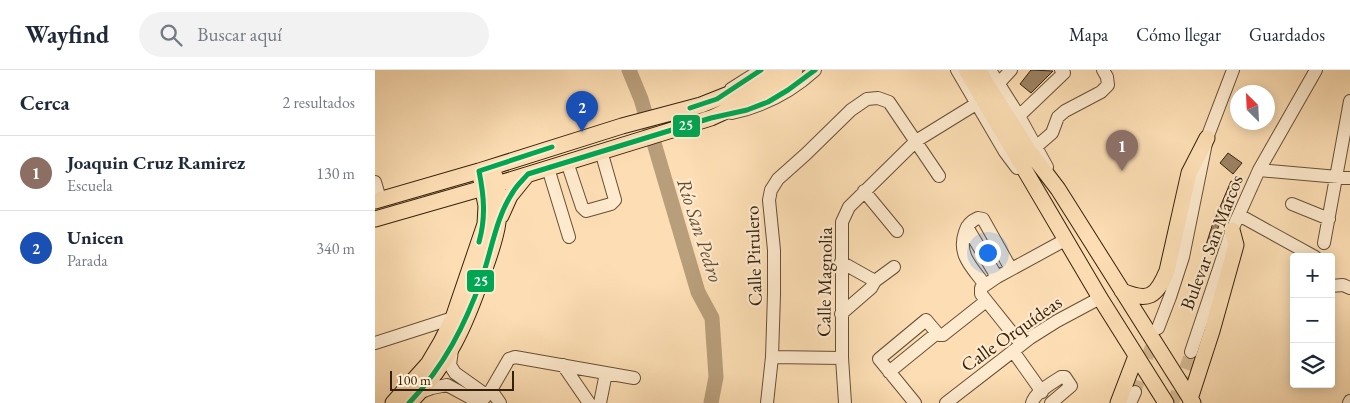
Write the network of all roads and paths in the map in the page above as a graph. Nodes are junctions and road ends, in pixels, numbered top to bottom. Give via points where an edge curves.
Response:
1 (761, 70) edge
2 (776, 70) edge
3 (795, 70) edge
4 (815, 70) edge
5 (957, 70) edge
6 (966, 70) edge
7 (979, 70) edge
8 (990, 70) edge
9 (1011, 70) edge
10 (1061, 70) edge
11 (1103, 70) edge
12 (1233, 70) edge
13 (1316, 70) edge
14 (998, 84) junction
15 (717, 98) junction
16 (1350, 102) edge
17 (976, 104) junction
18 (1019, 116) junction
19 (711, 118) junction
20 (1207, 138) junction
21 (916, 141) junction
22 (1037, 146) junction
23 (601, 151) junction
24 (567, 162) junction
25 (548, 168) junction
26 (486, 169) junction
27 (1259, 170) junction
28 (528, 174) junction
29 (939, 176) dead end
30 (1335, 177) junction
31 (1350, 178) edge
32 (375, 182) edge
33 (490, 187) junction
34 (1058, 189) junction
35 (864, 191) junction
36 (1039, 194) junction
37 (378, 200) edge
38 (1292, 204) dead end
39 (420, 206) junction
40 (485, 213) junction
41 (1239, 214) junction
42 (375, 219) edge
43 (1329, 219) junction
44 (498, 222) junction
45 (967, 227) junction
46 (1232, 230) junction
47 (897, 232) dead end
48 (569, 237) dead end
49 (1065, 240) junction
50 (1325, 243) dead end
51 (1308, 253) edge
52 (841, 262) junction
53 (895, 267) dead end
54 (1011, 269) junction
55 (997, 277) junction
56 (875, 281) junction
57 (985, 285) junction
58 (1335, 286) edge
59 (1350, 288) edge
60 (1122, 291) junction
61 (1100, 298) junction
62 (986, 301) junction
63 (841, 314) junction
64 (459, 320) junction
65 (1158, 328) tunnel mouth
66 (375, 343) edge
67 (1017, 348) junction
68 (452, 350) junction
69 (1191, 352) tunnel mouth
70 (772, 356) junction
71 (1136, 356) junction
72 (842, 358) junction
73 (563, 366) junction
74 (606, 373) junction
75 (634, 378) dead end
76 (1041, 392) junction
77 (486, 396) edge
78 (414, 398) edge
79 (1191, 401) edge
80 (843, 402) edge
81 (393, 403) edge
82 (500, 403) edge
83 (589, 403) edge
84 (601, 403) edge
85 (767, 403) edge
86 (915, 403) edge
87 (946, 403) edge
88 (1032, 403) edge
89 (1051, 403) edge
90 (1118, 403) edge
91 (1166, 403) edge

1 - 15 street
2 - 15 main road via 759,82
3 - 19 main road via 777,85
4 - 19 street via 769,102
5 - 17 street
6 - 36 main road
7 - 34 main road via 1029,151
8 - 14 street
9 - 14 street
10 - 18 street via 1064,73
11 - 22 street via 1108,85 1058,117 1052,133
12 - 20 street, Bulevar San Marcos
13 - 27 street, Bulevar San Marcos
14 - 18 street
15 - 26 main road
16 - 30 street
17 - 21 street, Calle Magnolia
17 - 36 street via 1005,152
18 - 22 street
19 - 23 main road
20 - 60 main road via 1189,173 1161,286 1155,293 1142,298
20 - 65 street, Bulevar San Marcos via 1183,257
21 - 29 street, Calle Pirulero
21 - 35 street, Calle Magnolia
21 - 70 street, Calle Pirulero via 889,102 867,99 778,178 769,200 774,250
22 - 34 street
23 - 24 main road
23 - 24 street via 615,200 611,204 586,210 581,207
24 - 25 main road
25 - 28 main road
25 - 48 street
26 - 33 main road
26 - 37 main road
27 - 30 street
27 - 41 street, Bulevar San Marcos
28 - 33 main road
28 - 44 main road via 510,196
30 - 31 street
30 - 43 street
32 - 37 street
33 - 39 main road
33 - 40 main road
33 - 44 main road via 499,204
34 - 60 main road
35 - 47 street
35 - 52 street, Calle Magnolia via 849,207 842,222
36 - 49 main road
38 - 43 street
39 - 40 main road via 445,206 468,201
39 - 42 main road
40 - 64 main road via 485,224
41 - 46 street, Bulevar San Marcos
41 - 51 street
43 - 50 street
44 - 64 main road via 489,257
45 - 54 street via 972,221 983,219
45 - 55 street
45 - 57 street via 962,250
46 - 69 street, Bulevar San Marcos
46 - 79 main road via 1236,245
49 - 54 street
49 - 61 main road
52 - 56 street
52 - 63 street, Calle Magnolia
53 - 56 street
54 - 55 street
55 - 57 street
56 - 63 street
57 - 62 street via 980,290
58 - 59 street
60 - 79 main road
61 - 67 street, Calle Orquídeas
61 - 71 main road
62 - 67 street
62 - 86 street via 943,335 937,333 889,372
63 - 72 street, Calle Magnolia
64 - 66 street
64 - 68 main road
64 - 81 main road via 428,364
67 - 76 street
67 - 87 street, Calle Orquídeas
68 - 77 street via 450,365 455,373
68 - 78 main road via 437,373
70 - 72 street
70 - 85 street, Calle Pirulero
71 - 90 main road
71 - 91 main road
72 - 80 street, Calle Magnolia
73 - 74 street
73 - 77 street via 511,357
73 - 83 street
74 - 75 street
74 - 84 street
76 - 88 street
76 - 89 street via 1063,376 1070,383 1070,388
77 - 78 street via 447,385 432,388
77 - 82 street

